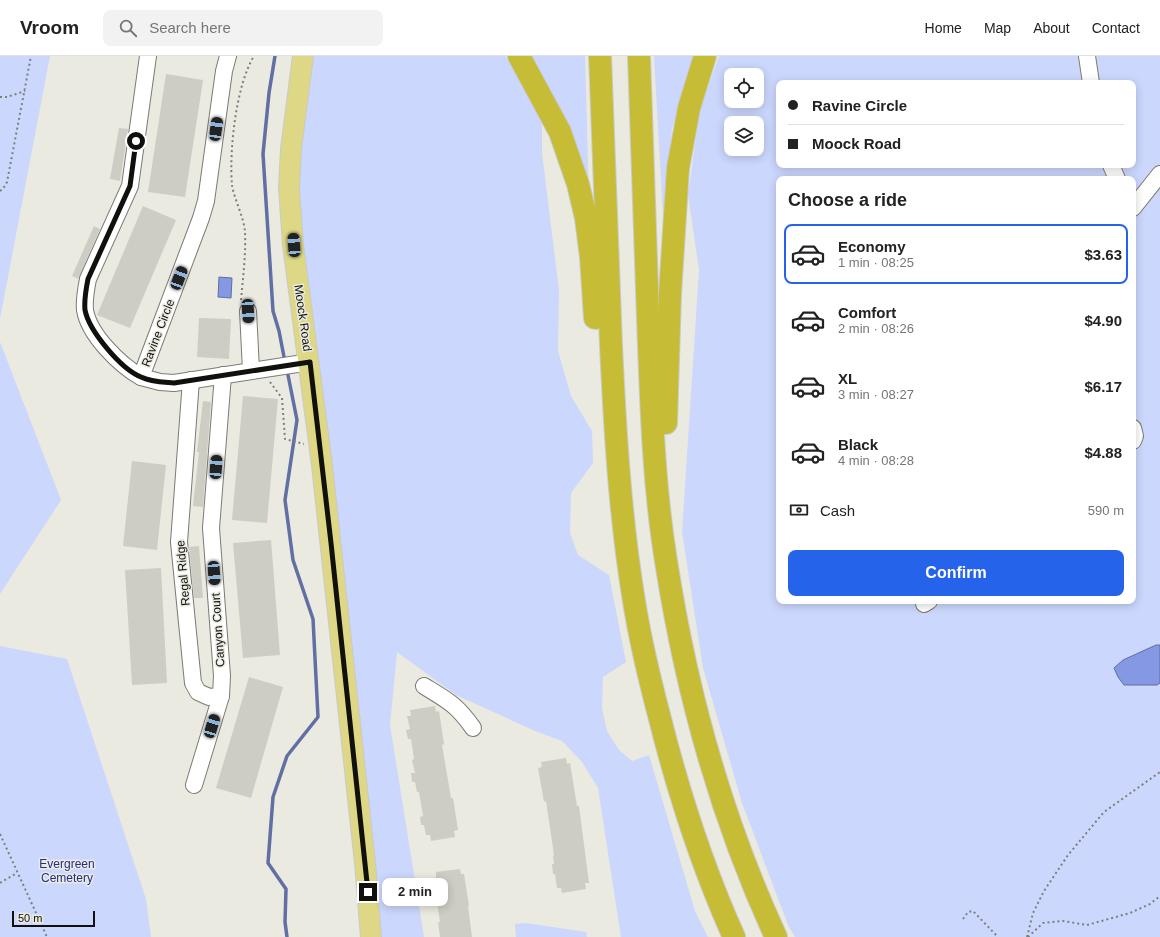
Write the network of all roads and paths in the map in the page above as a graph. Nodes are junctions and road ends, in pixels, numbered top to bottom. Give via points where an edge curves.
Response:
1 (31, 56) edge
2 (148, 56) edge
3 (228, 56) edge
4 (254, 56) edge
5 (303, 56) edge
6 (519, 56) edge
7 (600, 56) edge
8 (639, 56) edge
9 (705, 56) edge
10 (1087, 56) edge
11 (1091, 80) edge
12 (25, 91) junction
13 (0, 97) edge
14 (1160, 174) edge
15 (0, 191) edge
16 (1136, 200) edge
17 (248, 311) joint
18 (303, 363) junction
19 (251, 370) junction
20 (223, 375) junction
21 (141, 377) junction
22 (191, 380) junction
23 (614, 399) junction
24 (303, 444) dead end
25 (655, 469) junction
26 (424, 686) dead end
27 (221, 696) junction
28 (473, 728) dead end
29 (1160, 772) edge
30 (194, 786) dead end
31 (0, 834) edge
32 (17, 873) junction
33 (0, 883) edge
34 (1160, 896) edge
35 (963, 918) dead end
36 (47, 937) edge
37 (371, 937) edge
38 (734, 937) edge
39 (776, 937) edge
40 (998, 937) edge
41 (1028, 937) edge

1 - 12 path
2 - 21 street, Ravine Circle via 130,186 88,279 85,295 85,310 98,339 129,370
3 - 21 street, Ravine Circle via 206,201
4 - 17 path via 243,82 234,126 232,152 232,186 245,234 240,310
5 - 18 main road, Moock Road via 291,149 289,188
6 - 23 highway via 560,132 578,184 591,257 596,331
7 - 23 highway
8 - 25 highway
9 - 25 highway via 689,108 678,168 670,294 666,430
10 - 11 street
12 - 13 path
12 - 15 path via 7,182
14 - 16 street
17 - 19 street
18 - 19 street, Ravine Circle
18 - 37 main road, Moock Road via 337,605
19 - 20 street, Ravine Circle
19 - 24 path via 268,378 282,398 285,439
20 - 22 street, Ravine Circle
20 - 27 street, Canyon Court via 211,528 222,676
21 - 22 street, Ravine Circle via 174,383
22 - 27 street, Regal Ridge via 179,542 193,684 198,692 209,697
23 - 38 highway via 625,531 634,601 648,671 671,764 694,837
25 - 39 highway via 666,560 693,699 722,800
26 - 28 street via 450,702
27 - 30 street, Canyon Court
29 - 41 path via 1104,812 1068,855 1033,913
31 - 32 path
32 - 33 path
32 - 36 path
34 - 41 path via 1150,904 1130,912 1087,925 1062,921 1043,923
35 - 40 path via 972,910

